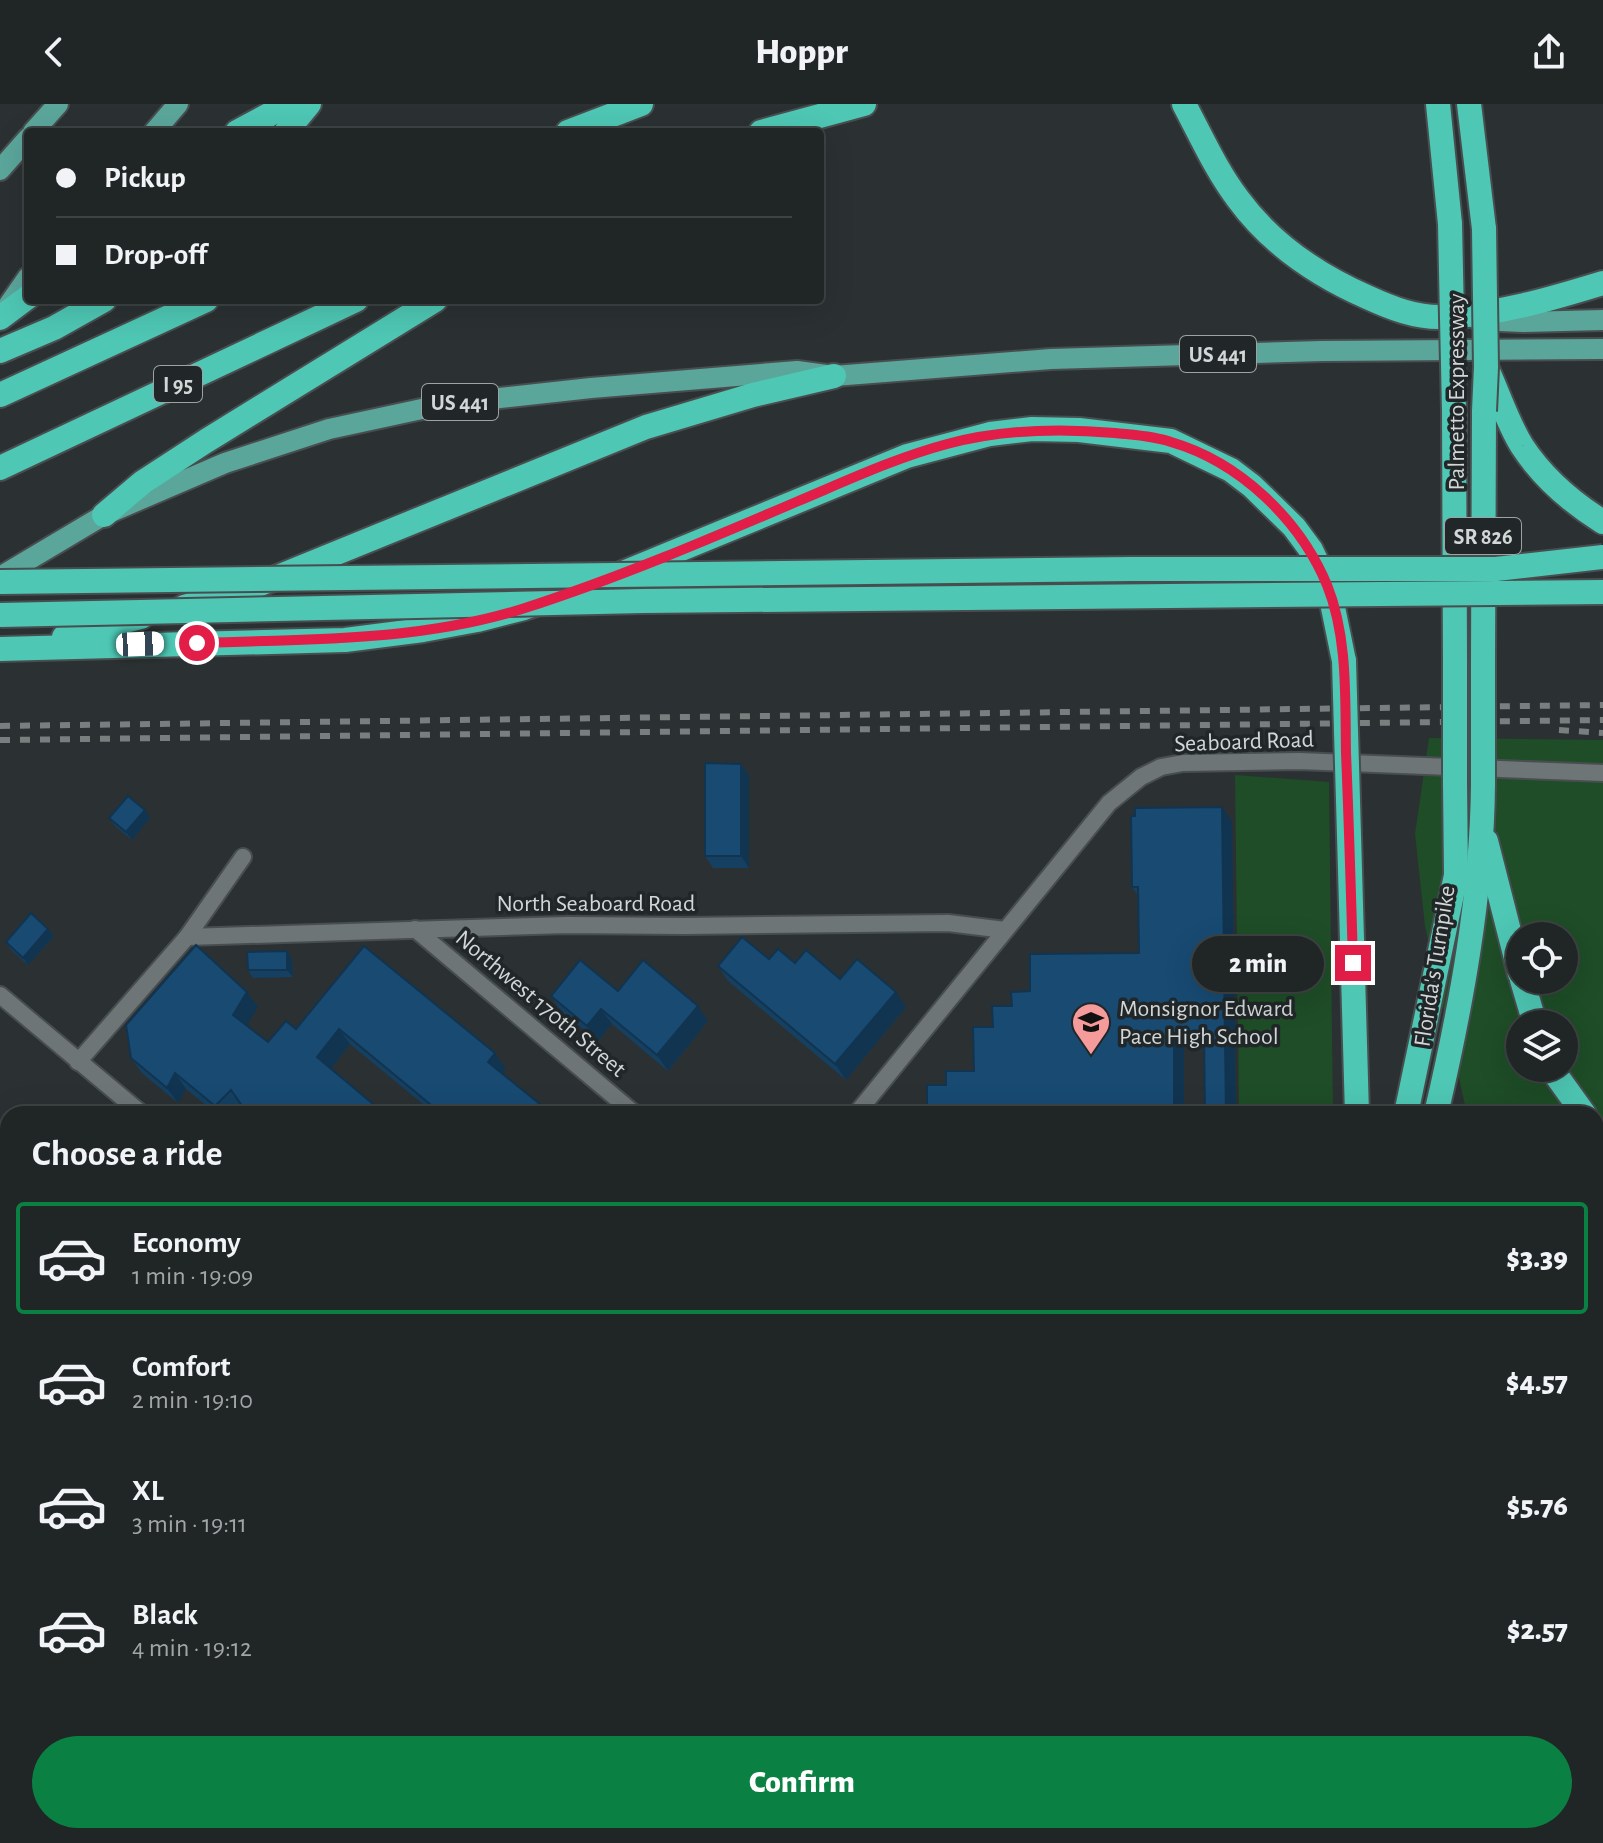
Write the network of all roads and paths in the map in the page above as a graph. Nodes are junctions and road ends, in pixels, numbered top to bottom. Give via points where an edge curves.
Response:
1 (58, 104) edge
2 (178, 104) edge
3 (289, 104) edge
4 (309, 104) edge
5 (641, 104) edge
6 (864, 104) edge
7 (1438, 108) edge
8 (1470, 108) edge
9 (1188, 111) edge
10 (37, 128) edge
11 (157, 128) edge
12 (244, 128) edge
13 (289, 128) edge
14 (578, 128) edge
15 (776, 128) edge
16 (24, 143) edge
17 (0, 170) edge
18 (24, 283) edge
19 (1603, 283) edge
20 (24, 300) edge
21 (97, 304) edge
22 (197, 304) edge
23 (348, 304) edge
24 (429, 304) edge
25 (1442, 317) junction
26 (0, 318) edge
27 (1603, 320) edge
28 (1603, 349) edge
29 (0, 351) edge
30 (834, 376) junction
31 (0, 395) edge
32 (1495, 411) junction
33 (0, 468) edge
34 (104, 515) junction
35 (1603, 522) edge
36 (1603, 557) edge
37 (0, 580) edge
38 (1603, 592) edge
39 (0, 615) edge
40 (27, 648) junction
41 (0, 649) edge
42 (1603, 773) edge
43 (1482, 825) junction
44 (243, 857) dead end
45 (1507, 922) edge
46 (415, 929) junction
47 (1005, 930) junction
48 (187, 937) junction
49 (0, 995) edge
50 (78, 1062) junction
51 (1561, 1082) edge
52 (132, 1106) edge
53 (625, 1106) edge
54 (862, 1106) edge
55 (1357, 1106) edge
56 (1408, 1106) edge
57 (1438, 1106) edge
58 (1578, 1106) edge

1 - 10 main road
2 - 11 main road
3 - 12 highway
4 - 13 highway
5 - 14 highway
6 - 15 highway
7 - 56 highway, Palmetto Expressway / SR 826, bridge via 1450,224 1456,875
8 - 32 highway, Palmetto Expressway / SR 826, bridge via 1484,229 1486,367
9 - 25 highway via 1239,201 1291,253 1318,273 1393,308
16 - 17 main road
18 - 26 main road
19 - 25 highway via 1546,301
20 - 26 highway
21 - 29 highway
22 - 31 highway
23 - 33 highway, I 95
24 - 34 highway via 206,441
25 - 27 main road
28 - 30 main road, US 441 via 1107,357
30 - 34 main road, US 441 via 797,371 421,408 277,444
30 - 40 highway via 646,427 253,587
32 - 35 highway via 1556,487
32 - 43 highway, Palmetto Expressway / SR 826, bridge via 1483,662
34 - 37 main road, US 441
36 - 37 highway, bridge via 1496,569
38 - 39 highway, bridge via 643,601
40 - 41 highway
40 - 55 highway, bridge via 345,640 411,632 524,608 606,580 907,456 990,434 1048,429 1171,441 1252,486 1311,550 1329,588 1344,661
42 - 47 street, Seaboard Road via 1299,761 1161,767 1109,803
43 - 45 highway, SR 826
43 - 57 highway, Florida's Turnpike via 1453,1042
44 - 48 street
46 - 47 street, North Seaboard Road via 948,923
46 - 48 street, North Seaboard Road
46 - 53 street, Northwest 170th Street
47 - 54 street, Seaboard Road
48 - 50 street
49 - 50 street
50 - 52 street
51 - 58 highway

